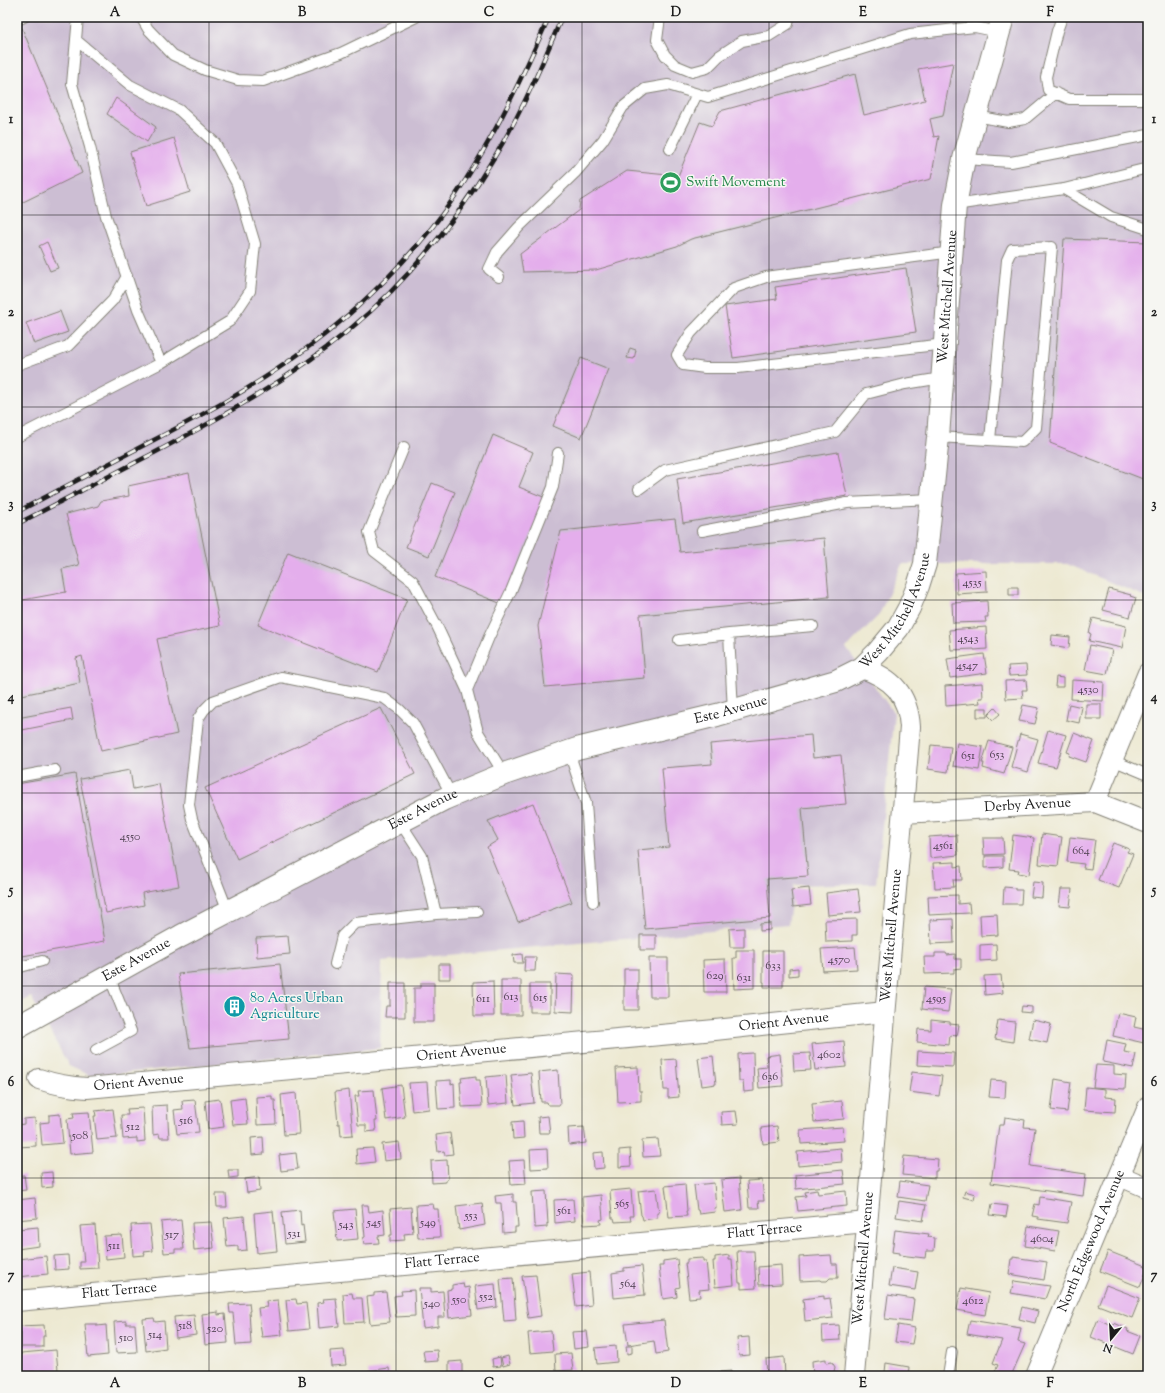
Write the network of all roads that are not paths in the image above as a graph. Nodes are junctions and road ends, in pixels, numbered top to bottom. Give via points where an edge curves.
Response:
1 (24, 17) edge
2 (78, 17) edge
3 (141, 17) edge
4 (416, 17) edge
5 (660, 17) edge
6 (789, 17) edge
7 (1062, 17) edge
8 (17, 20) edge
9 (1001, 25) edge
10 (76, 40) junction
11 (1056, 93) junction
12 (697, 94) junction
13 (1148, 99) edge
14 (976, 116) junction
15 (1148, 135) edge
16 (670, 149) dead end
17 (964, 159) junction
18 (1148, 168) edge
19 (1064, 189) junction
20 (955, 206) junction
21 (1148, 229) edge
22 (952, 252) junction
23 (127, 276) junction
24 (499, 277) dead end
25 (945, 344) junction
26 (161, 363) junction
27 (17, 365) edge
28 (942, 378) junction
29 (17, 437) edge
30 (938, 437) junction
31 (990, 440) junction
32 (404, 447) dead end
33 (558, 453) dead end
34 (639, 489) dead end
35 (932, 499) junction
36 (702, 531) dead end
37 (812, 626) dead end
38 (729, 634) junction
39 (679, 640) dead end
40 (862, 668) junction
41 (1148, 673) edge
42 (467, 690) junction
43 (733, 711) junction
44 (569, 752) junction
45 (1112, 760) junction
46 (55, 770) dead end
47 (504, 774) junction
48 (1148, 775) edge
49 (17, 777) edge
50 (452, 796) junction
51 (1095, 802) junction
52 (903, 813) junction
53 (400, 822) junction
54 (1148, 823) edge
55 (594, 902) dead end
56 (228, 911) junction
57 (477, 912) dead end
58 (436, 914) junction
59 (42, 961) dead end
60 (335, 964) dead end
61 (17, 968) edge
62 (109, 976) junction
63 (885, 1012) junction
64 (17, 1028) edge
65 (96, 1050) dead end
66 (39, 1079) dead end
67 (1148, 1107) edge
68 (1120, 1176) junction
69 (1148, 1188) edge
70 (867, 1222) junction
71 (17, 1301) edge
72 (952, 1352) dead end
73 (854, 1376) edge
74 (948, 1376) edge
75 (1036, 1376) edge

1 - 8 lane
2 - 10 lane
3 - 4 lane via 148,29 173,56 205,70 238,80 263,81 341,53
5 - 6 lane via 657,40 665,55 675,65 692,72 707,68 719,56 742,41 769,36 788,24
7 - 11 lane via 1046,77 1048,90
9 - 12 lane via 910,34 708,97
9 - 14 street, West Mitchell Avenue
10 - 23 lane via 72,84 106,216
10 - 26 lane via 130,85 180,110 215,143 237,184 255,244 250,291 230,321
11 - 13 lane via 1069,99
11 - 14 lane via 1025,119 1008,122
12 - 16 lane
12 - 24 lane via 668,85 645,89 623,107 603,140 575,173 497,252 489,270
14 - 17 street, West Mitchell Avenue
15 - 17 lane via 1011,162
17 - 20 street, West Mitchell Avenue
18 - 19 lane
19 - 20 lane
19 - 21 lane via 1111,217
20 - 22 street, West Mitchell Avenue
22 - 25 street, West Mitchell Avenue
22 - 25 lane via 766,277 734,288 692,333 677,354 683,365 738,368
23 - 26 lane via 138,310
23 - 27 lane via 113,300 68,346
25 - 28 street, West Mitchell Avenue
26 - 29 lane
28 - 30 street, West Mitchell Avenue
28 - 34 lane via 866,394 835,432 665,470
30 - 31 lane
30 - 35 street, West Mitchell Avenue
31 - 31 lane via 1022,442 1036,428 1052,247 1012,249 1007,260
32 - 42 lane via 369,532 374,551 413,581
33 - 42 lane via 553,487 511,592
35 - 36 lane via 847,503
35 - 40 street, West Mitchell Avenue via 925,564 909,608 898,628
37 - 38 lane
38 - 39 lane
38 - 43 lane
40 - 43 street, Este Avenue via 836,681
40 - 52 street, West Mitchell Avenue via 877,673 891,683 905,703 910,727
41 - 45 street
42 - 47 lane via 478,732
43 - 44 street, Este Avenue
44 - 47 street, Este Avenue
44 - 55 lane via 586,803
45 - 48 lane
45 - 51 street
46 - 49 lane
47 - 50 street, Este Avenue
50 - 53 street, Este Avenue
50 - 56 lane via 413,723 384,698 281,677 213,702 198,719 189,805 192,819
51 - 52 street, Derby Avenue
51 - 54 street, Derby Avenue
52 - 63 street, West Mitchell Avenue
53 - 56 street, Este Avenue
53 - 58 lane via 422,856
56 - 62 street, Este Avenue
57 - 58 lane
58 - 60 lane via 355,923 342,936
59 - 61 lane
62 - 64 street, Este Avenue
62 - 65 lane via 131,1031
63 - 66 street, Orient Avenue via 87,1088 67,1087
63 - 70 street, West Mitchell Avenue
67 - 68 street, North Edgewood Avenue
68 - 69 street
68 - 75 street, North Edgewood Avenue
70 - 71 street, Flatt Terrace
70 - 73 street, West Mitchell Avenue
72 - 74 lane

